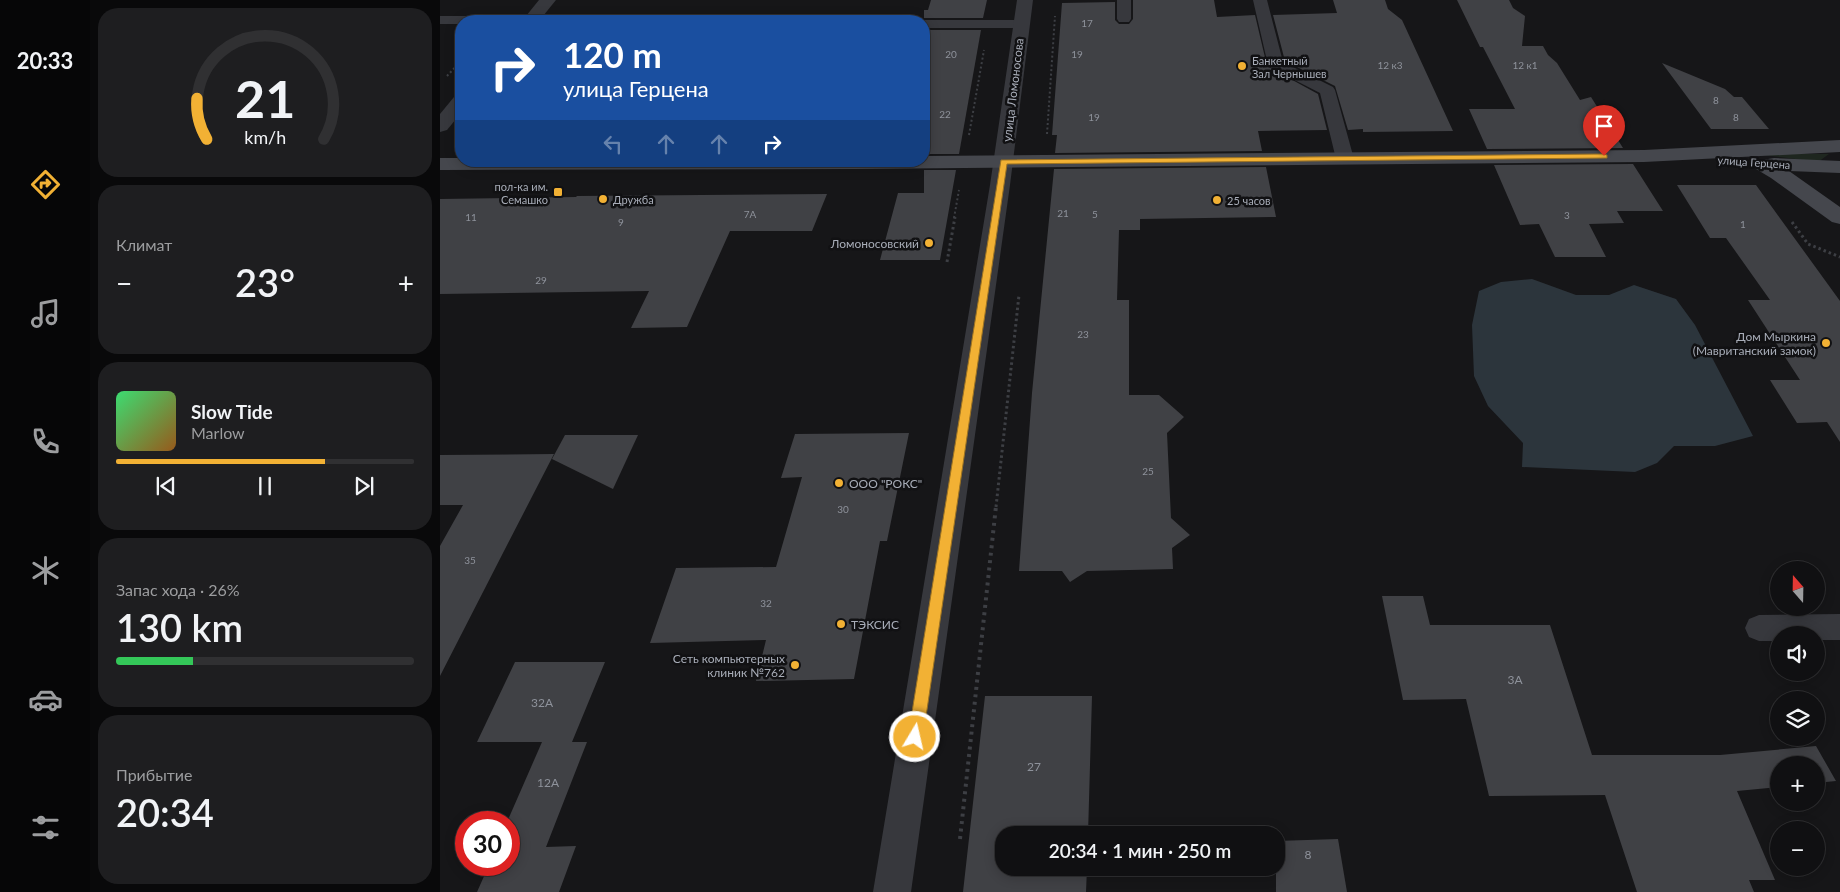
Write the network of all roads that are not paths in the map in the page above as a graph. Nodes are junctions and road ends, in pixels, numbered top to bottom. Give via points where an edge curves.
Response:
1 (548, 0) edge
2 (1024, 0) edge
3 (1124, 0) edge
4 (1260, 0) edge
5 (535, 15) edge
6 (1124, 19) dead end
7 (440, 20) edge
8 (455, 20) edge
9 (930, 24) edge
10 (1022, 24) junction
11 (455, 108) edge
12 (440, 126) edge
13 (1840, 146) edge
14 (1668, 156) junction
15 (1345, 159) junction
16 (930, 162) edge
17 (1004, 162) junction
18 (1754, 163) junction
19 (440, 164) edge
20 (455, 164) edge
21 (1839, 166) edge
22 (1840, 205) edge
23 (1840, 217) edge
24 (1840, 627) edge
25 (1759, 628) dead end
26 (892, 892) edge

1 - 5 street
2 - 10 street, улица Ломоносова
3 - 6 lane
4 - 15 lane via 1276,64 1327,90
7 - 8 lane
9 - 10 lane
10 - 17 street, улица Ломоносова
11 - 12 street
13 - 14 main road, улица Герцена
14 - 15 main road, улица Герцена
14 - 18 main road, улица Герцена
15 - 17 main road, улица Герцена
16 - 17 main road, улица Герцена
17 - 26 street, улица Ломоносова
18 - 21 main road, улица Герцена
18 - 23 main road via 1778,173
19 - 20 main road, улица Герцена
21 - 22 main road via 1832,187
24 - 25 lane

